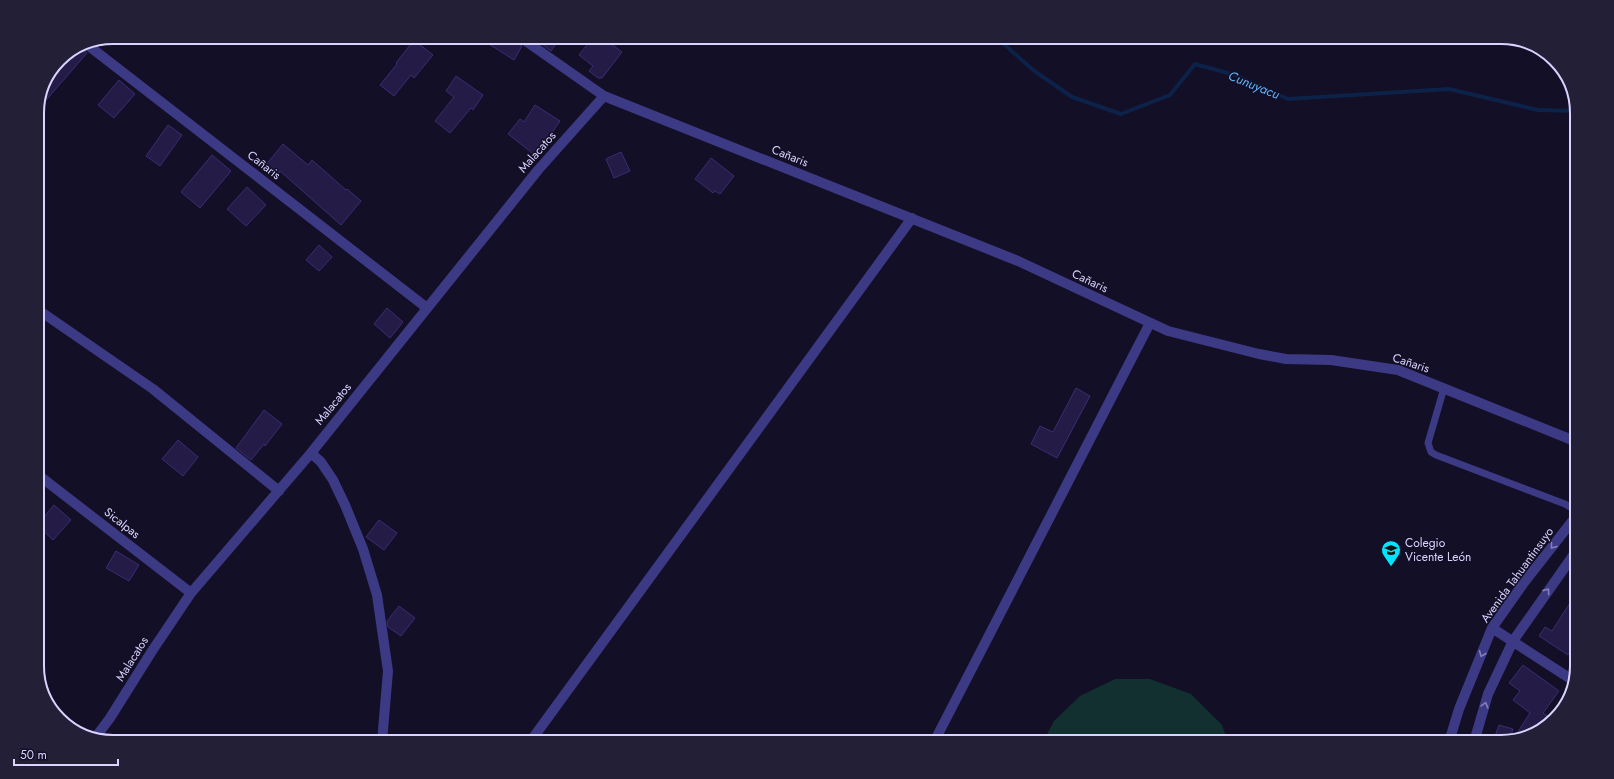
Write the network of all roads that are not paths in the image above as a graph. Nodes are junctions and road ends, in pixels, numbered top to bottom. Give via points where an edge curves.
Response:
1 (530, 44) edge
2 (91, 48) edge
3 (604, 96) junction
4 (912, 218) junction
5 (427, 308) junction
6 (44, 314) edge
7 (1150, 323) junction
8 (1444, 388) junction
9 (1570, 439) edge
10 (311, 453) junction
11 (44, 479) edge
12 (278, 491) junction
13 (1570, 507) edge
14 (1570, 525) edge
15 (1570, 560) edge
16 (191, 593) junction
17 (1492, 628) junction
18 (1513, 641) junction
19 (1569, 678) edge
20 (98, 734) edge
21 (383, 735) edge
22 (535, 735) edge
23 (938, 735) edge
24 (1452, 735) edge
25 (1476, 735) edge

1 - 3 street, Cañaris
2 - 5 street, Cañaris
3 - 4 street, Cañaris
3 - 5 street, Malacatos via 538,170
4 - 7 street, Cañaris via 1018,261
4 - 22 street
5 - 10 street, Malacatos
6 - 12 street via 153,389
7 - 8 street, Cañaris via 1168,331 1259,354 1286,359 1331,360 1398,370
7 - 23 street
8 - 9 street, Cañaris
8 - 13 lane via 1428,444 1431,452
10 - 12 street, Malacatos
10 - 21 street via 334,480 363,549 377,595 388,671
11 - 16 street, Sicalpas
12 - 16 street, Malacatos
14 -> 17 street, Avenida Tahuantinsuyo
18 -> 15 street
16 - 20 street, Malacatos
17 - 18 street
17 -> 24 street, Avenida Tahuantinsuyo via 1459,709
18 - 19 street
25 -> 18 street via 1488,694

